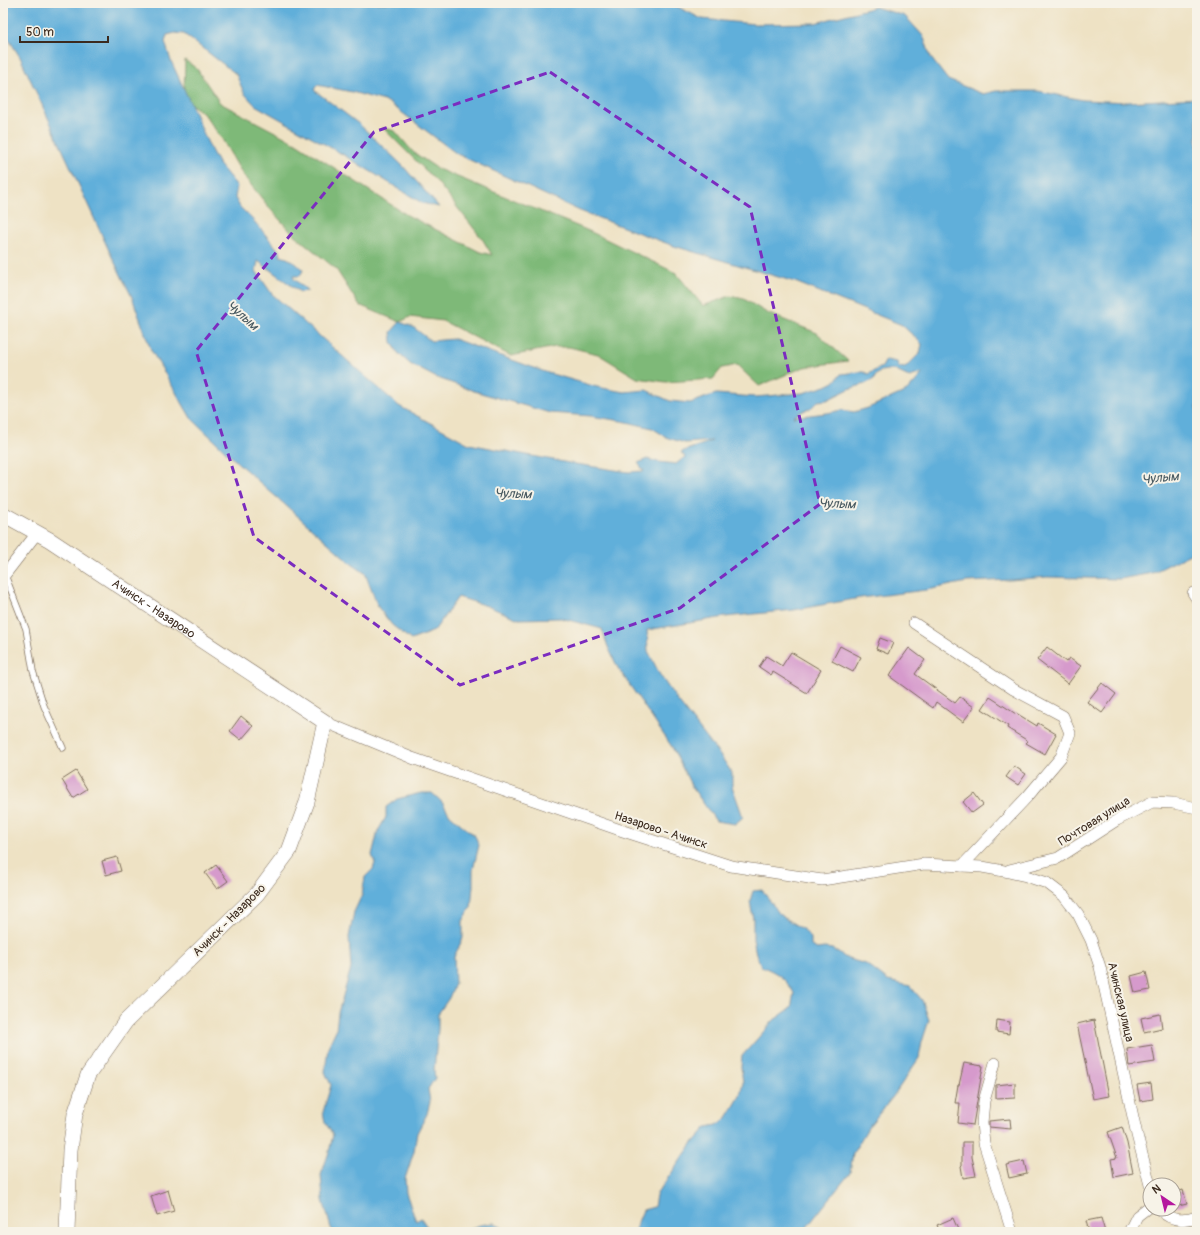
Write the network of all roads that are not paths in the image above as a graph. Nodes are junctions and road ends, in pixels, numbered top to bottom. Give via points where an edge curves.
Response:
1 (3, 514) edge
2 (37, 533) junction
3 (4, 576) edge
4 (914, 623) dead end
5 (325, 722) junction
6 (63, 748) dead end
7 (1197, 808) edge
8 (962, 866) junction
9 (1004, 871) junction
10 (995, 1063) dead end
11 (1148, 1177) edge
12 (1142, 1212) edge
13 (1168, 1217) edge
14 (1197, 1217) edge
15 (67, 1232) edge
16 (1012, 1232) edge
17 (1129, 1232) edge

1 - 2 street, Ачинск - Назарово
2 - 3 street
2 - 5 street, Ачинск - Назарово
3 - 6 lane via 26,629 33,672 44,706
4 - 8 street via 1013,689 1063,716 1070,733 1061,757
5 - 8 street, Назарово - Ачинск via 412,758 731,866 822,880 924,864
5 - 15 street, Ачинск - Назарово via 307,802 289,851 257,894 126,1020 88,1075 75,1114 70,1150
7 - 9 street, Почтовая улица via 1152,802 1122,817 1058,858
8 - 9 street, Назарово - Ачинск
9 - 11 street, Ачинская улица via 1047,883 1064,896 1078,914 1091,940 1100,968
10 - 16 street via 984,1101 984,1143
12 - 17 street via 1136,1216
13 - 14 street via 1182,1221

